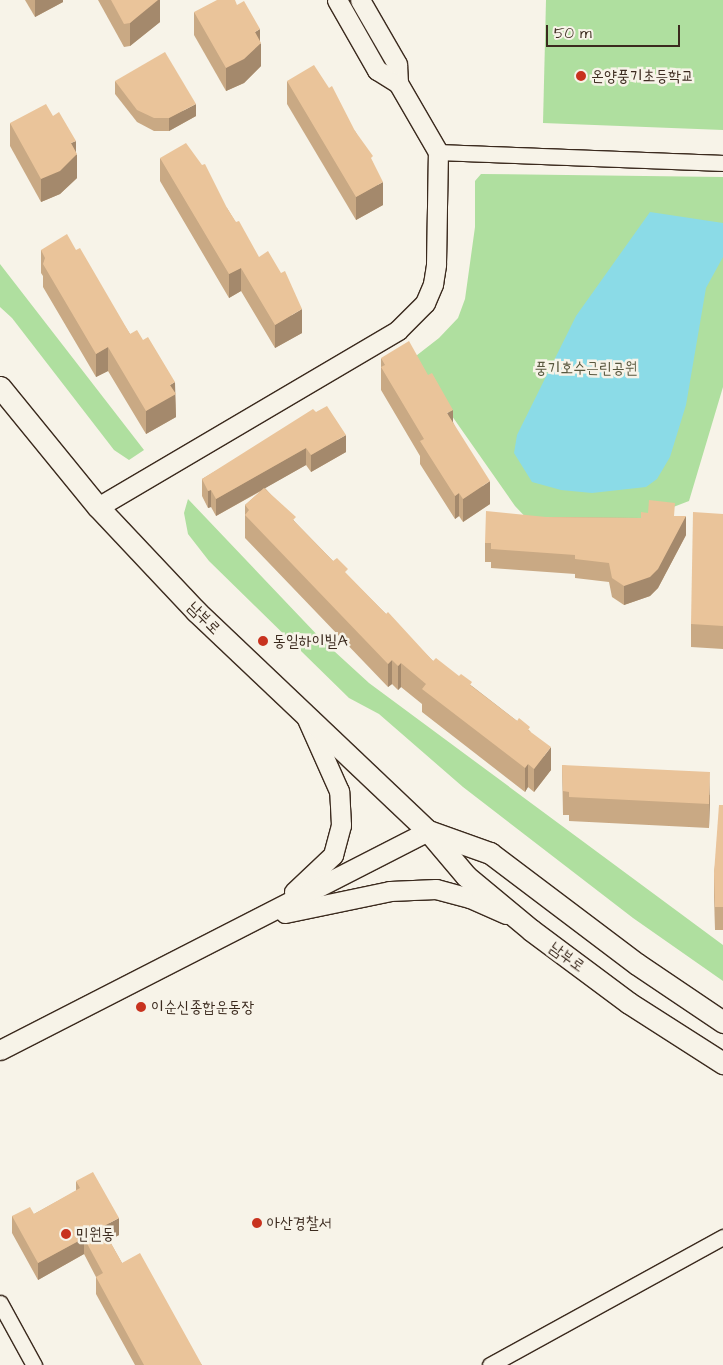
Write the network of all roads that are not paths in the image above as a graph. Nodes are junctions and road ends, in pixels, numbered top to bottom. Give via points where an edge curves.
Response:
1 (337, 0) edge
2 (360, 0) edge
3 (398, 83) junction
4 (438, 152) junction
5 (723, 163) edge
6 (0, 387) edge
7 (98, 507) junction
8 (305, 716) junction
9 (428, 831) junction
10 (262, 918) junction
11 (516, 918) junction
12 (723, 1022) edge
13 (0, 1050) edge
14 (723, 1063) edge
15 (723, 1236) edge
16 (0, 1302) edge
17 (34, 1365) edge
18 (490, 1365) edge

1 - 3 street via 377,70
2 - 3 street via 397,64
3 - 4 street
4 - 5 street
4 - 7 street via 433,284 412,319
6 - 7 main road, 남부로
7 - 8 main road, 남부로 via 196,611
8 - 9 main road, 남부로
8 - 10 street via 339,791 341,825 333,855 328,861
9 - 10 street
9 - 11 main road, 남부로 via 466,876
9 - 12 main road, 남부로 via 490,854 638,964
10 - 11 street via 390,891 436,889 470,898
10 - 13 street
11 - 14 main road, 남부로 via 629,1003
15 - 18 street
16 - 17 street

